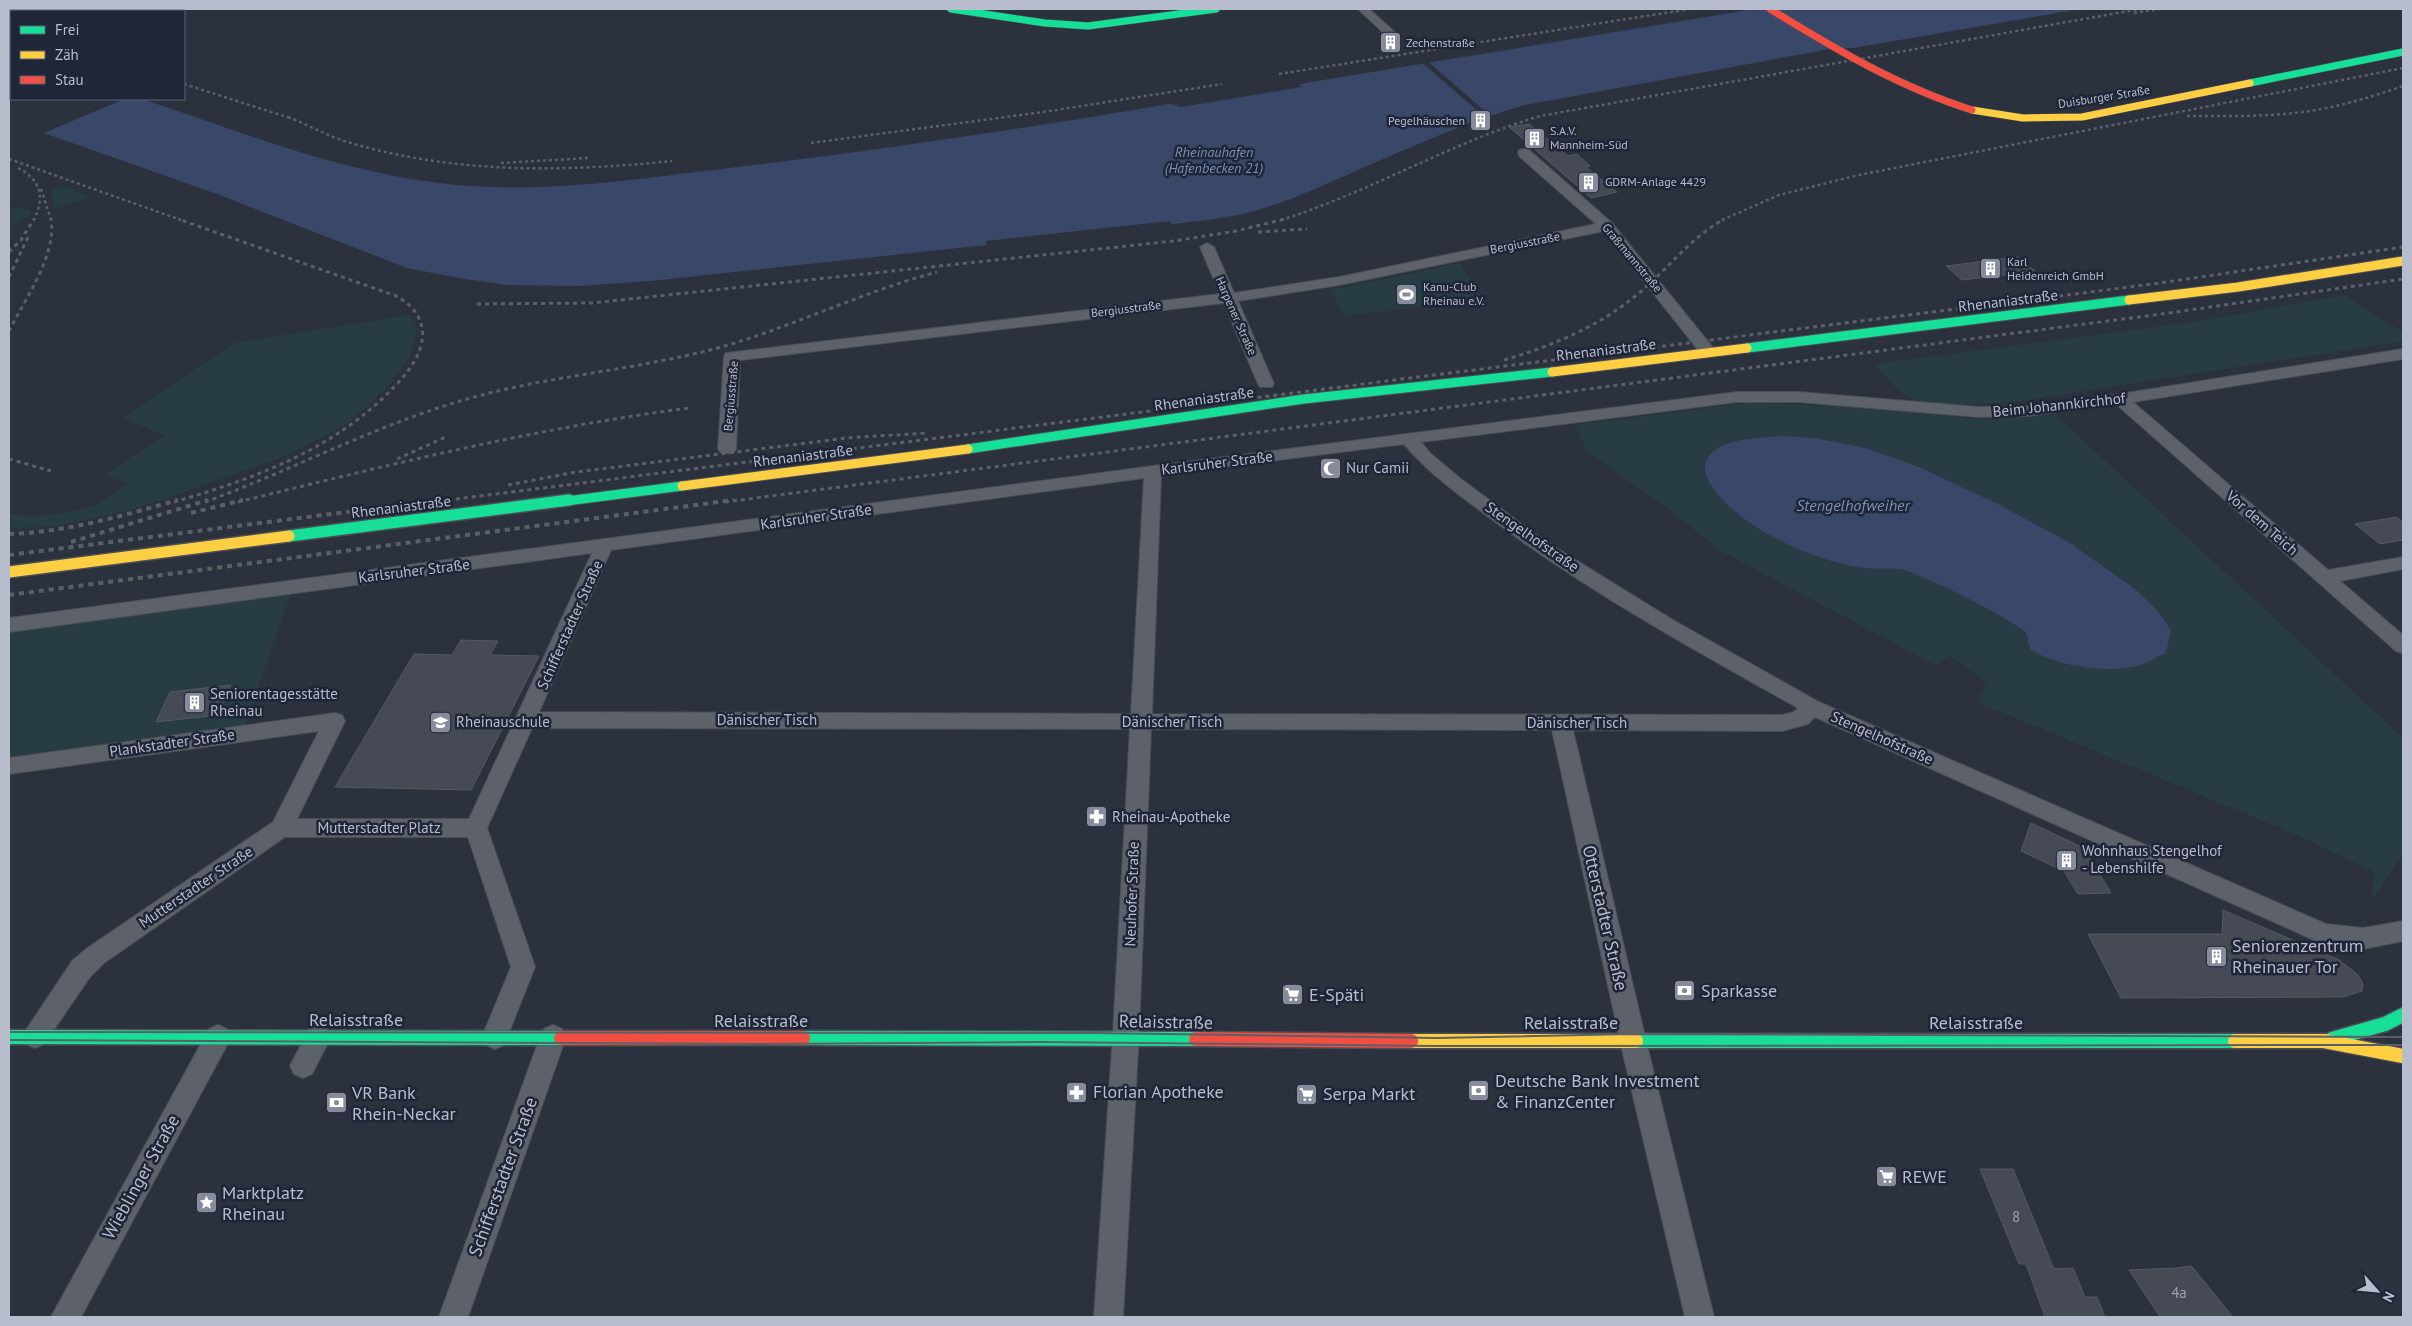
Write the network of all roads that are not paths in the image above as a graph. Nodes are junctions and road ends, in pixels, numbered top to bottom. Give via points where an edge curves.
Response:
1 (952, 9) edge
2 (1216, 9) edge
3 (1363, 9) edge
4 (1770, 9) edge
5 (1394, 36) dead end
6 (2403, 52) edge
7 (1524, 153) dead end
8 (1607, 226) junction
9 (1207, 247) dead end
10 (2403, 261) edge
11 (1228, 297) junction
12 (1708, 352) junction
13 (2403, 354) edge
14 (1266, 384) dead end
15 (2120, 399) junction
16 (1623, 412) joint
17 (1408, 438) junction
18 (727, 449) dead end
19 (1153, 471) junction
20 (604, 546) junction
21 (2403, 563) edge
22 (9, 572) edge
23 (2324, 577) junction
24 (9, 625) edge
25 (2403, 646) edge
26 (1812, 707) junction
27 (527, 720) junction
28 (335, 721) joint
29 (1140, 722) junction
30 (1561, 723) junction
31 (9, 766) edge
32 (281, 828) junction
33 (476, 828) junction
34 (2403, 931) edge
35 (2403, 1015) edge
36 (35, 1036) junction
37 (9, 1037) edge
38 (218, 1037) junction
39 (318, 1037) junction
40 (496, 1037) junction
41 (554, 1037) junction
42 (1126, 1039) junction
43 (1633, 1040) junction
44 (2324, 1041) junction
45 (2403, 1056) edge
46 (303, 1066) dead end
47 (64, 1317) edge
48 (453, 1317) edge
49 (1109, 1317) edge
50 (1700, 1317) edge

1 - 2 street via 1088,26
3 - 5 street
4 - 6 street, Duisburger Straße, bridge via 1898,86 1972,110 2023,118 2082,117
7 - 8 street, Graßmannstraße
8 - 11 street, Bergiusstraße via 1339,281
8 - 12 street, Graßmannstraße
9 - 11 street, Harpener Straße
10 - 12 street, Rhenaniastraße via 2228,288
11 - 14 street, Harpener Straße
11 - 18 street, Bergiusstraße via 732,356
12 - 22 street, Rhenaniastraße via 1270,405 1001,445
13 - 15 street, Beim Johannkirchhof
15 - 16 street, Beim Johannkirchhof via 2001,412 1800,397 1737,396
15 - 23 street, Vor dem Teich
16 - 17 street, Karlsruher Straße
17 - 19 street, Karlsruher Straße
17 - 26 street, Stengelhofstraße via 1424,457 1455,483 1536,543 1666,625
19 - 20 street, Karlsruher Straße
19 - 29 street, Neuhofer Straße
20 - 24 street, Karlsruher Straße
20 - 27 street, Schifferstadter Straße
21 - 23 street
23 - 25 street, Vor dem Teich
26 - 30 street, Dänischer Tisch via 1801,718 1782,723
26 - 34 street, Stengelhofstraße via 2323,934 2366,940
27 - 29 street, Dänischer Tisch
27 - 33 street, Schifferstadter Straße
28 - 31 street, Plankstadter Straße
28 - 32 street, Mutterstadter Straße
29 - 30 street, Dänischer Tisch
29 - 42 street, Neuhofer Straße
30 - 43 street, Otterstadter Straße
32 - 33 street, Mutterstadter Platz
32 - 36 street, Mutterstadter Straße via 95,956 81,969
33 - 40 street via 524,967
35 - 44 street, Relaisstraße via 2379,1026
36 - 37 street, Relaisstraße
36 - 38 street, Relaisstraße
38 - 39 street, Relaisstraße
38 - 47 street, Wieblinger Straße
39 - 40 street, Relaisstraße
39 - 46 street
40 - 41 street, Relaisstraße
41 - 42 street, Relaisstraße
41 - 48 street, Schifferstadter Straße
42 - 43 street, Relaisstraße
42 - 49 street, Neuhofer Straße
43 - 44 street, Relaisstraße
43 - 50 street, Otterstadter Straße
44 - 45 street, Relaisstraße

